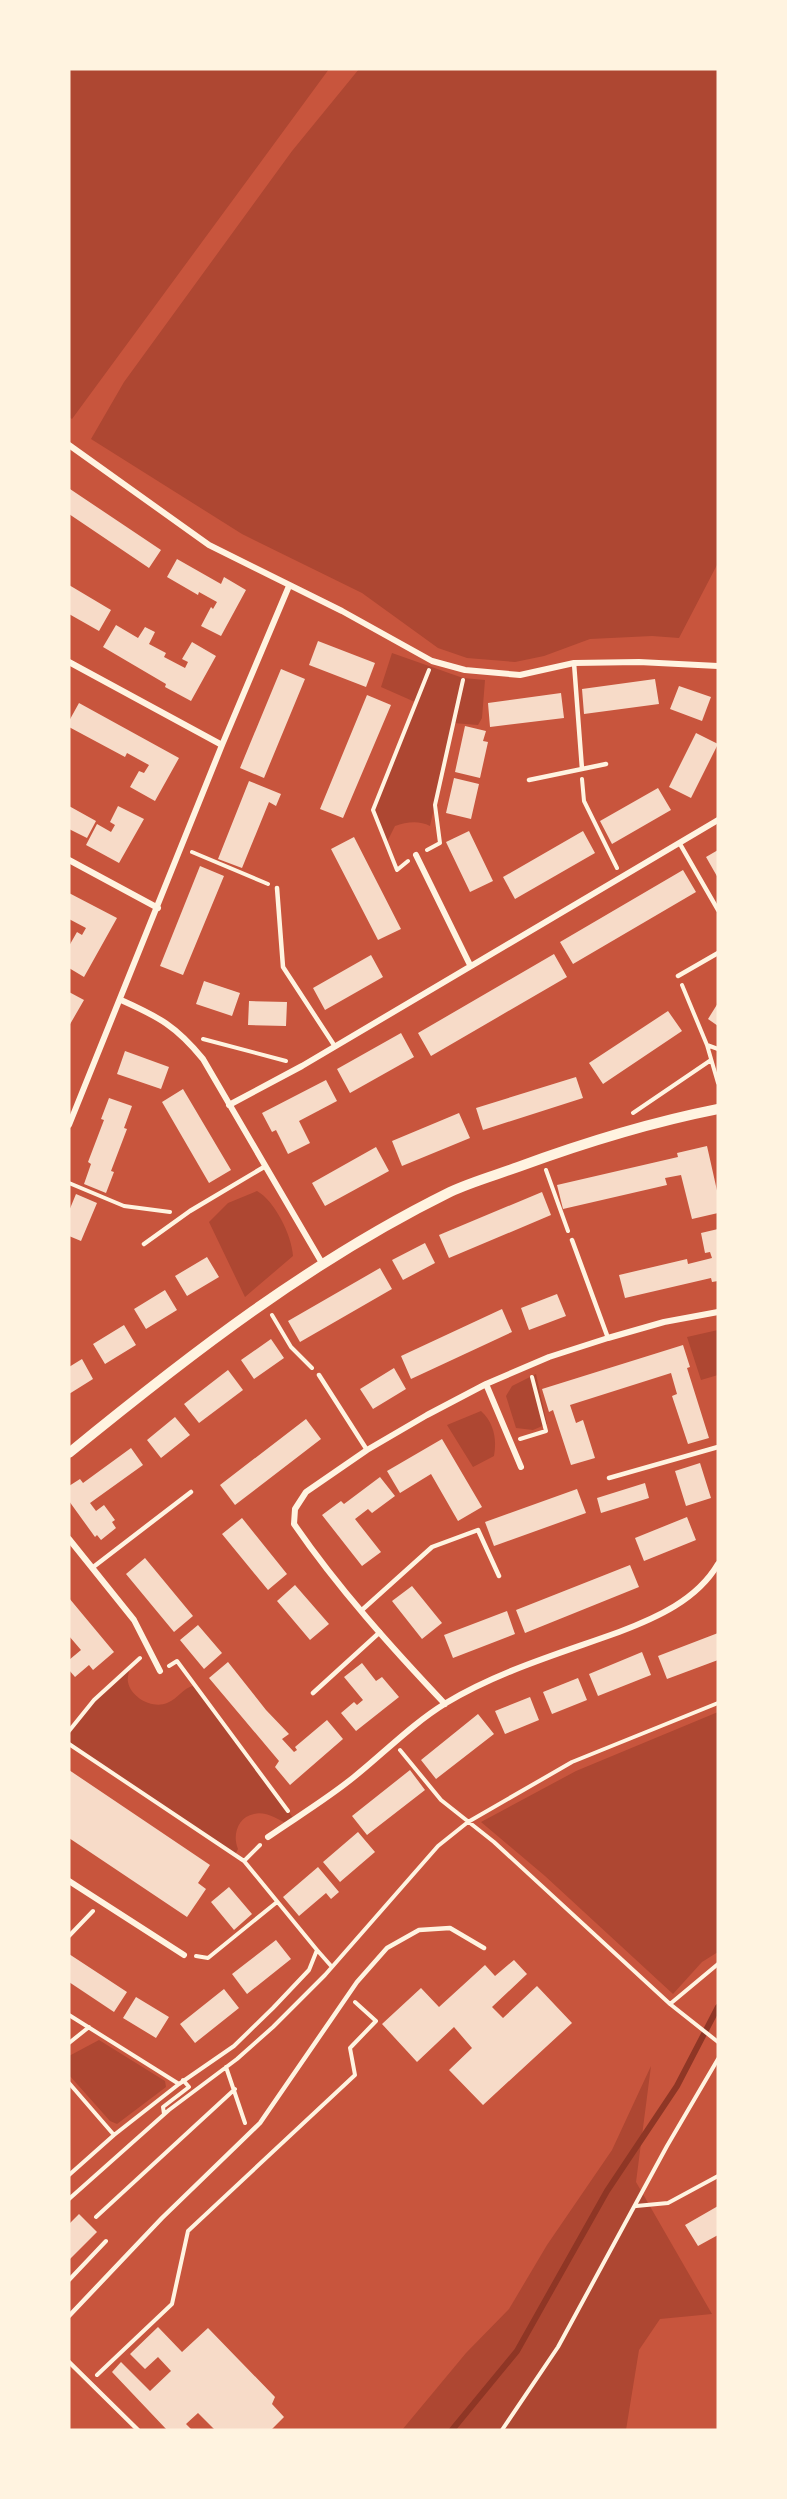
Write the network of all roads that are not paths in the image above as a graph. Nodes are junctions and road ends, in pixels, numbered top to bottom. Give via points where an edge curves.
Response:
1 (69, 445) edge
2 (289, 586) junction
3 (69, 662) edge
4 (574, 663) junction
5 (718, 666) edge
6 (222, 745) junction
7 (606, 764) dead end
8 (582, 769) junction
9 (529, 780) dead end
10 (718, 820) edge
11 (680, 844) junction
12 (416, 855) road end
13 (69, 860) edge
14 (277, 888) road end
15 (158, 908) junction
16 (718, 910) edge
17 (718, 953) edge
18 (470, 965) junction
19 (678, 976) road end
20 (121, 1000) junction
21 (334, 1045) junction
22 (229, 1104) junction
23 (718, 1109) edge
24 (69, 1125) edge
25 (264, 1167) junction
26 (572, 1240) road end
27 (144, 1245) dead end
28 (322, 1263) junction
29 (718, 1312) edge
30 (608, 1338) junction
31 (319, 1375) road end
32 (486, 1384) junction
33 (718, 1447) edge
34 (367, 1450) junction
35 (69, 1453) edge
36 (521, 1467) dead end
37 (609, 1478) dead end
38 (191, 1492) dead end
39 (69, 1539) edge
40 (718, 1564) edge
41 (92, 1568) junction
42 (716, 1574) edge
43 (499, 1576) dead end
44 (362, 1610) junction
45 (380, 1632) junction
46 (160, 1671) road end
47 (313, 1693) dead end
48 (445, 1704) junction
49 (268, 1837) road end
50 (69, 1881) edge
51 (484, 1948) dead end
52 (184, 1955) road end
53 (69, 2316) edge
54 (69, 2362) edge
55 (138, 2430) edge

1 - 2 street via 209,545
2 - 4 street via 432,661 465,670 520,675
2 - 6 street
3 - 6 street
4 - 5 street
4 - 8 lane
6 - 15 street
7 - 8 lane
8 - 9 lane
10 - 11 street
11 - 16 lane
11 - 18 street
12 - 18 street
13 - 15 street
14 - 21 lane via 284,967
15 - 20 street
17 - 19 lane
18 - 21 street
20 - 22 street via 182,1034 203,1059
20 - 24 street
21 - 22 street
22 - 25 street
23 - 28 street via 595,1138 451,1191
25 - 27 lane via 225,1188
25 - 28 street
26 - 30 lane
28 - 35 street via 194,1353
29 - 30 street
30 - 32 street via 549,1356
31 - 34 lane
32 - 34 street
32 - 36 street
33 - 37 lane
34 - 44 street via 306,1492 295,1509 294,1524
38 - 41 lane
39 - 41 street
40 - 42 street
41 - 46 street via 134,1620
42 - 48 street via 684,1602 636,1626 483,1683
43 - 44 lane via 478,1530 432,1547
44 - 45 street
45 - 47 lane
45 - 48 street
48 - 49 street via 354,1777
50 - 52 street
51 - 53 lane via 450,1928 419,1930 387,1948 349,1995 260,2123
54 - 55 lane

